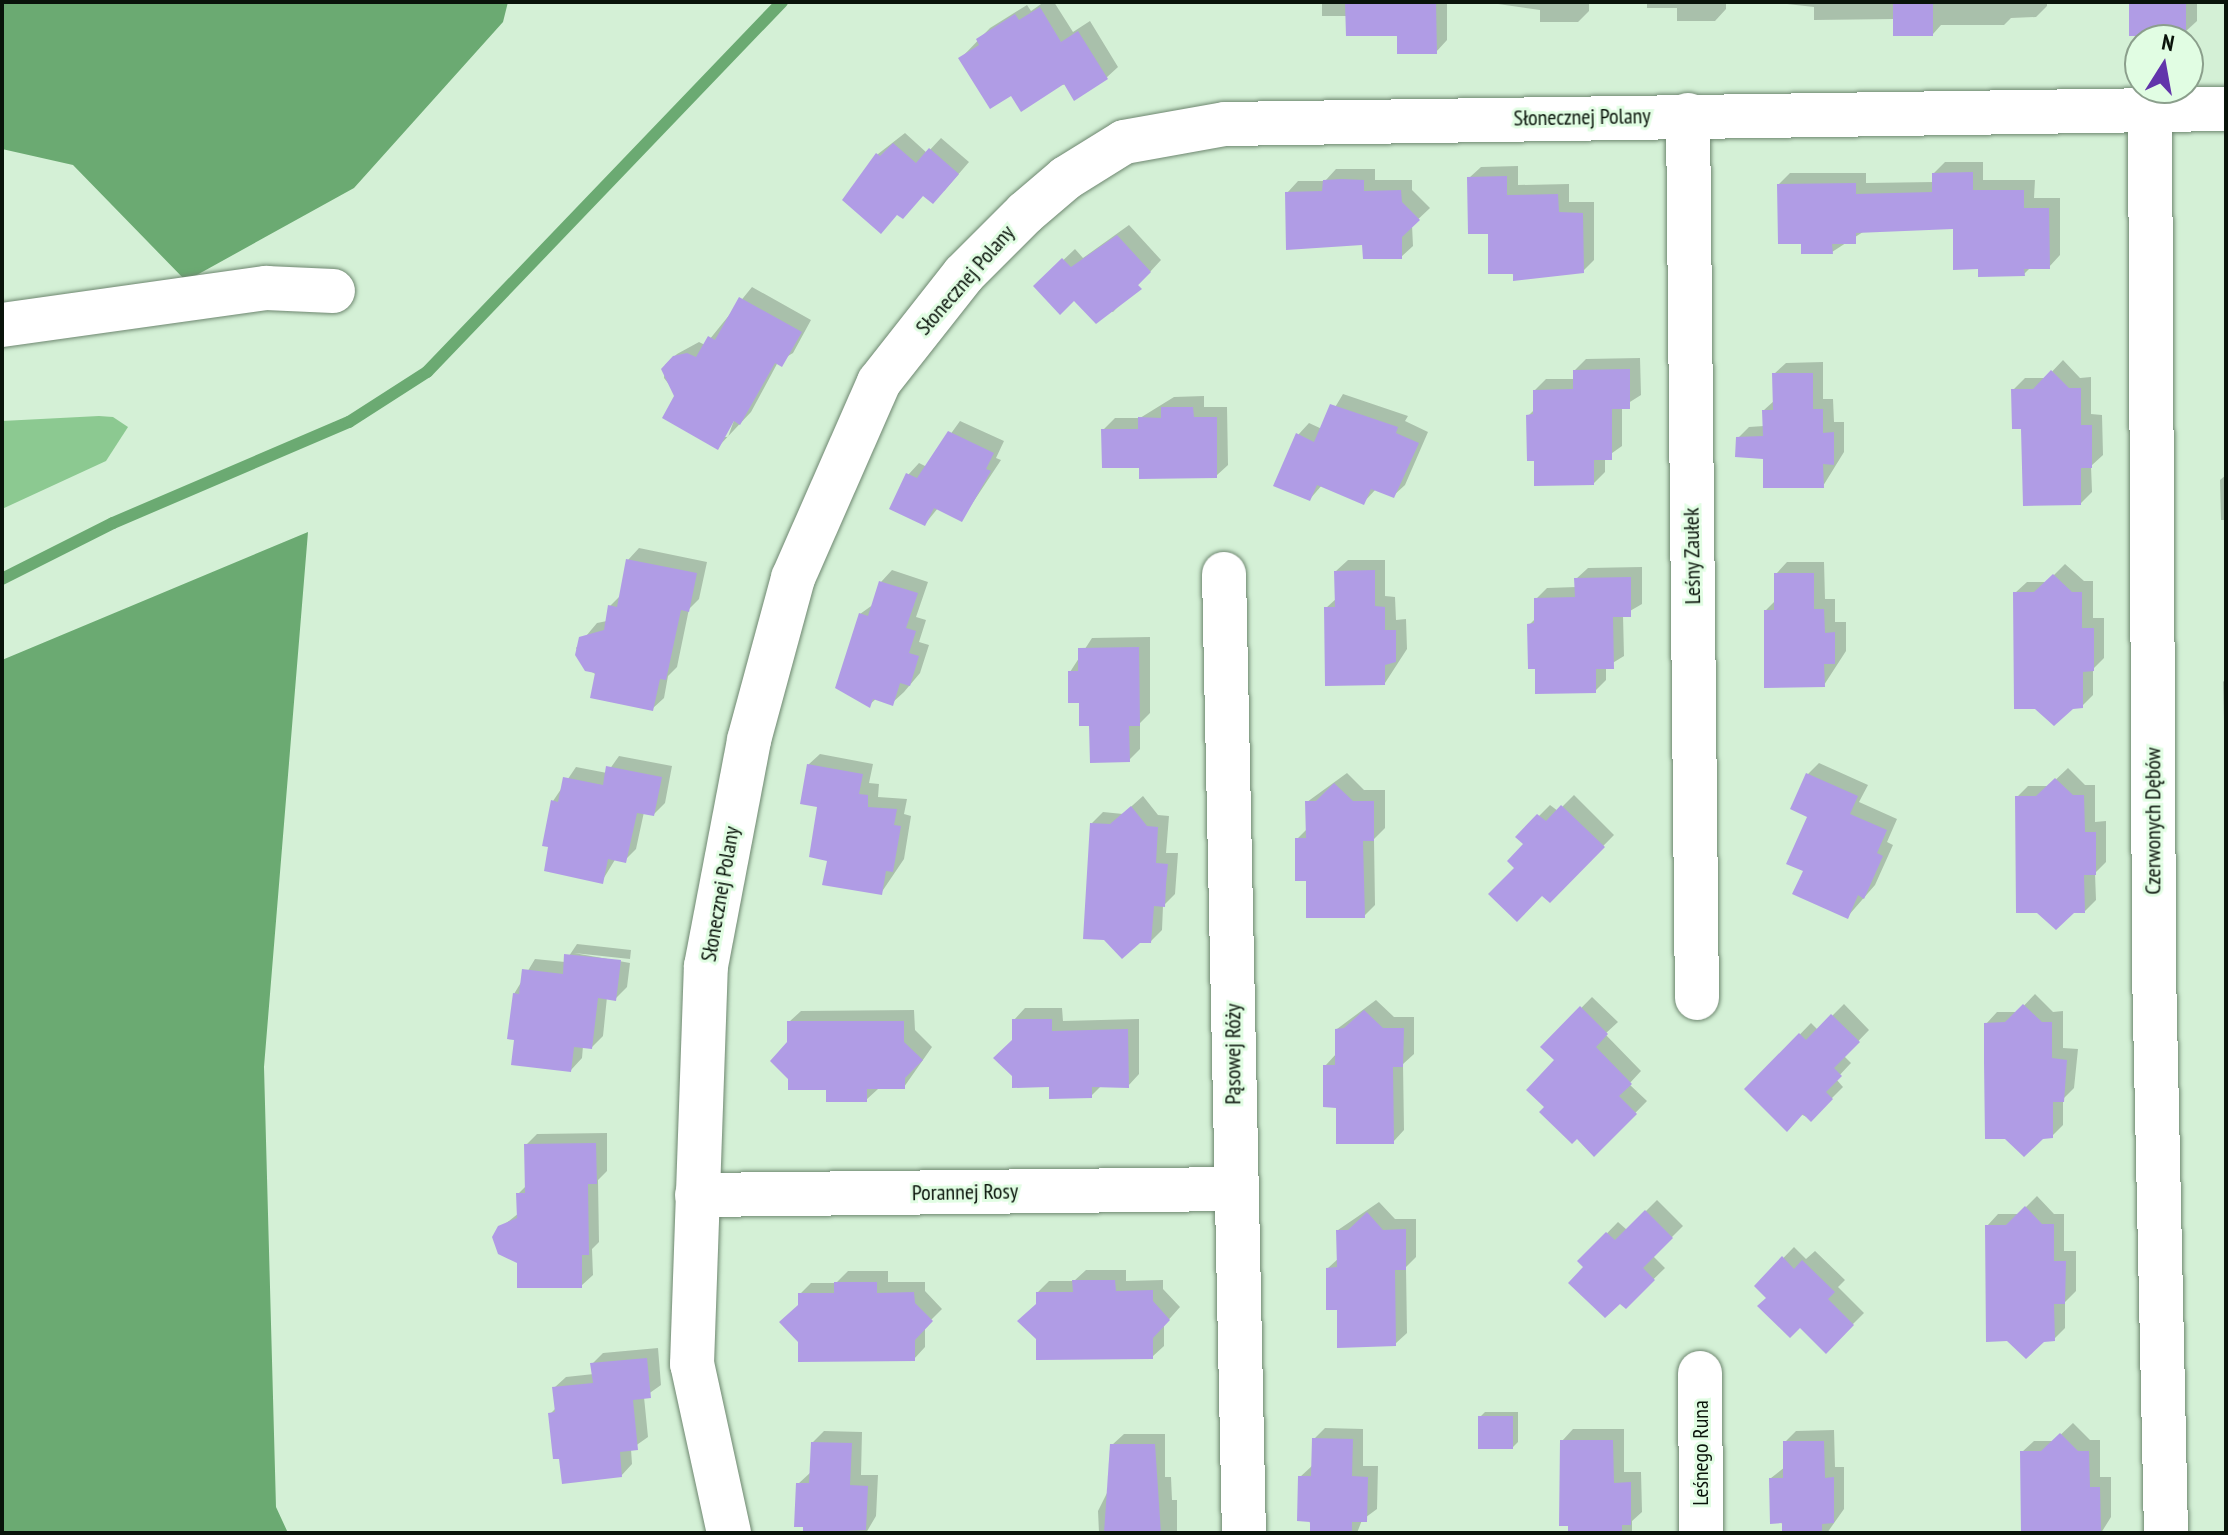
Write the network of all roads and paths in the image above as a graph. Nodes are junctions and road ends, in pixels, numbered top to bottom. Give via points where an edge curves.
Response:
1 (2150, 109) junction
2 (2226, 109) edge
3 (1688, 115) junction
4 (333, 291) dead end
5 (2, 325) edge
6 (1224, 574) dead end
7 (1697, 998) dead end
8 (1233, 1189) junction
9 (697, 1195) junction
10 (1700, 1373) dead end
11 (729, 1533) edge
12 (1244, 1533) edge
13 (1701, 1533) edge
14 (2166, 1533) edge

1 - 2 street, Słonecznej Polany
1 - 3 street, Słonecznej Polany
1 - 14 street, Czerwonych Dębów via 2154,954
3 - 7 street, Leśny Zaułek
3 - 9 street, Słonecznej Polany via 1225,124 1124,142 1066,178 964,274 879,382 793,578 749,740 706,966
4 - 5 street via 266,288
6 - 8 street, Pąsowej Róży
8 - 9 street, Porannej Rosy
8 - 12 street, Pąsowej Róży
9 - 11 street, Słonecznej Polany via 692,1364
10 - 13 street, Leśnego Runa

